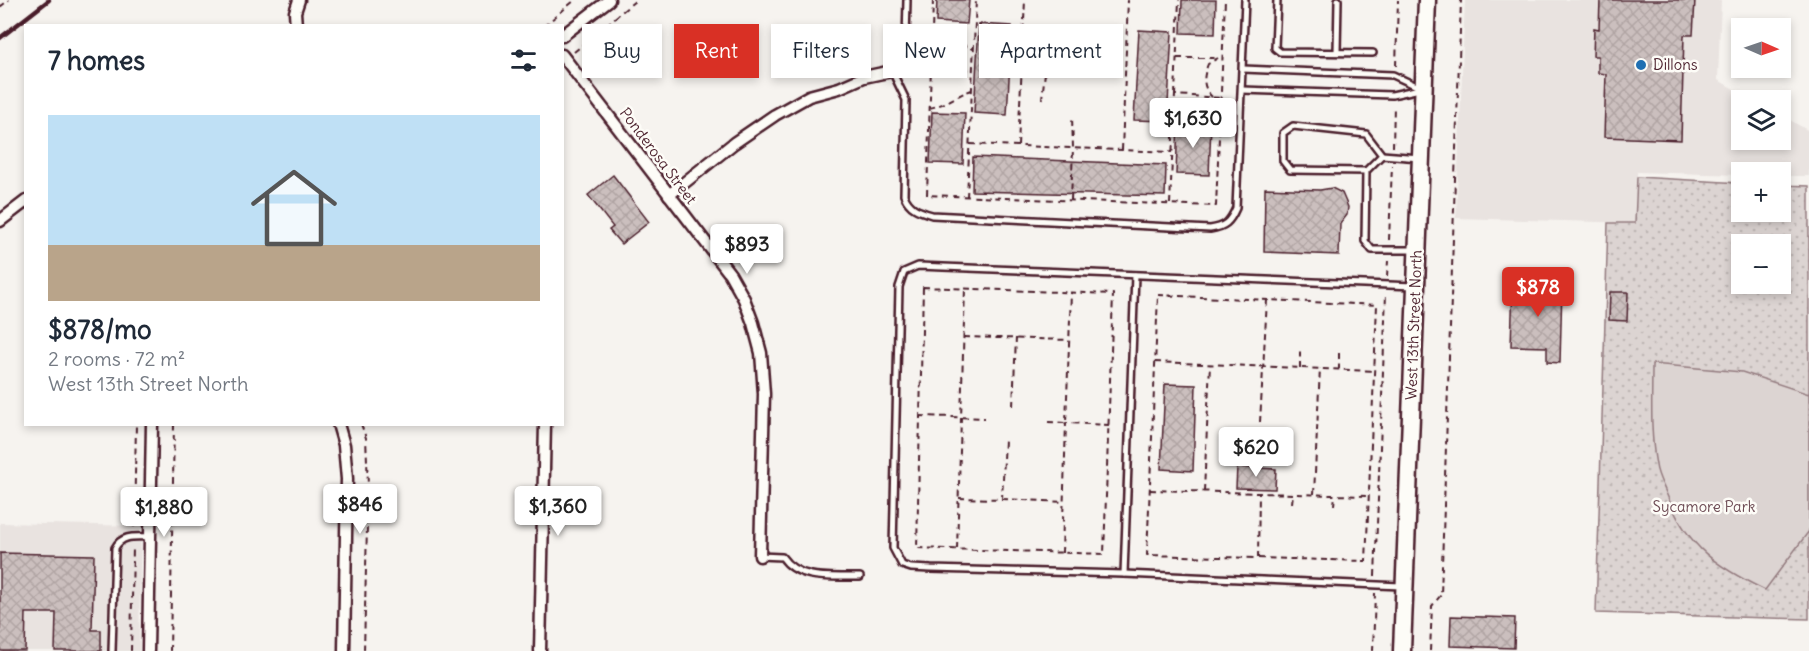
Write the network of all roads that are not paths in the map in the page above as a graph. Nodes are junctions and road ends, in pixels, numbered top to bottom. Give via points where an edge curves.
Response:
1 (299, 0) edge
2 (609, 0) edge
3 (907, 0) edge
4 (1245, 0) edge
5 (1277, 0) edge
6 (1338, 0) edge
7 (1426, 0) edge
8 (296, 24) edge
9 (906, 24) edge
10 (564, 34) edge
11 (1337, 52) junction
12 (1373, 53) dead end
13 (564, 57) edge
14 (1243, 69) junction
15 (883, 73) edge
16 (896, 78) edge
17 (1422, 89) junction
18 (1242, 90) junction
19 (1382, 155) junction
20 (1420, 158) junction
21 (1366, 171) junction
22 (669, 195) junction
23 (24, 203) edge
24 (0, 221) edge
25 (1416, 250) junction
26 (1135, 275) junction
27 (1415, 286) junction
28 (152, 426) edge
29 (339, 426) edge
30 (545, 426) edge
31 (150, 537) junction
32 (760, 556) joint
33 (1124, 574) junction
34 (861, 577) dead end
35 (1404, 586) junction
36 (112, 651) edge
37 (148, 651) edge
38 (344, 651) edge
39 (540, 651) edge
40 (1402, 651) edge

1 - 8 street
2 - 10 street
3 - 9 lane
4 - 14 lane
5 - 11 lane via 1275,48 1280,52
6 - 11 lane
7 - 17 street, West 13th Street North
11 - 12 lane
13 - 22 street, Ponderosa Street
14 - 17 lane via 1395,76
14 - 18 lane
15 - 22 street via 809,96 775,115
16 - 18 lane via 906,99 904,195 913,209 932,215 1198,228 1228,224 1236,208
17 - 18 lane via 1395,94
17 - 20 street, West 13th Street North
19 - 20 lane
19 - 21 lane
19 - 21 lane via 1366,134 1293,126 1284,133 1283,161 1290,170
20 - 25 street, West 13th Street North
21 - 25 lane via 1365,241 1372,250
22 - 32 street, Ponderosa Street via 730,274 744,299 762,353
23 - 24 street
25 - 27 street, West 13th Street North
26 - 27 lane
26 - 33 lane
26 - 33 lane via 918,266 904,272 899,287 893,548 902,565
27 - 35 street, West 13th Street North
28 - 31 street
29 - 38 street via 347,479
30 - 39 street
31 - 36 lane via 125,537 115,548
31 - 37 street
32 - 34 lane via 782,557 788,566 810,576
33 - 35 lane
35 - 40 street, West 13th Street North

